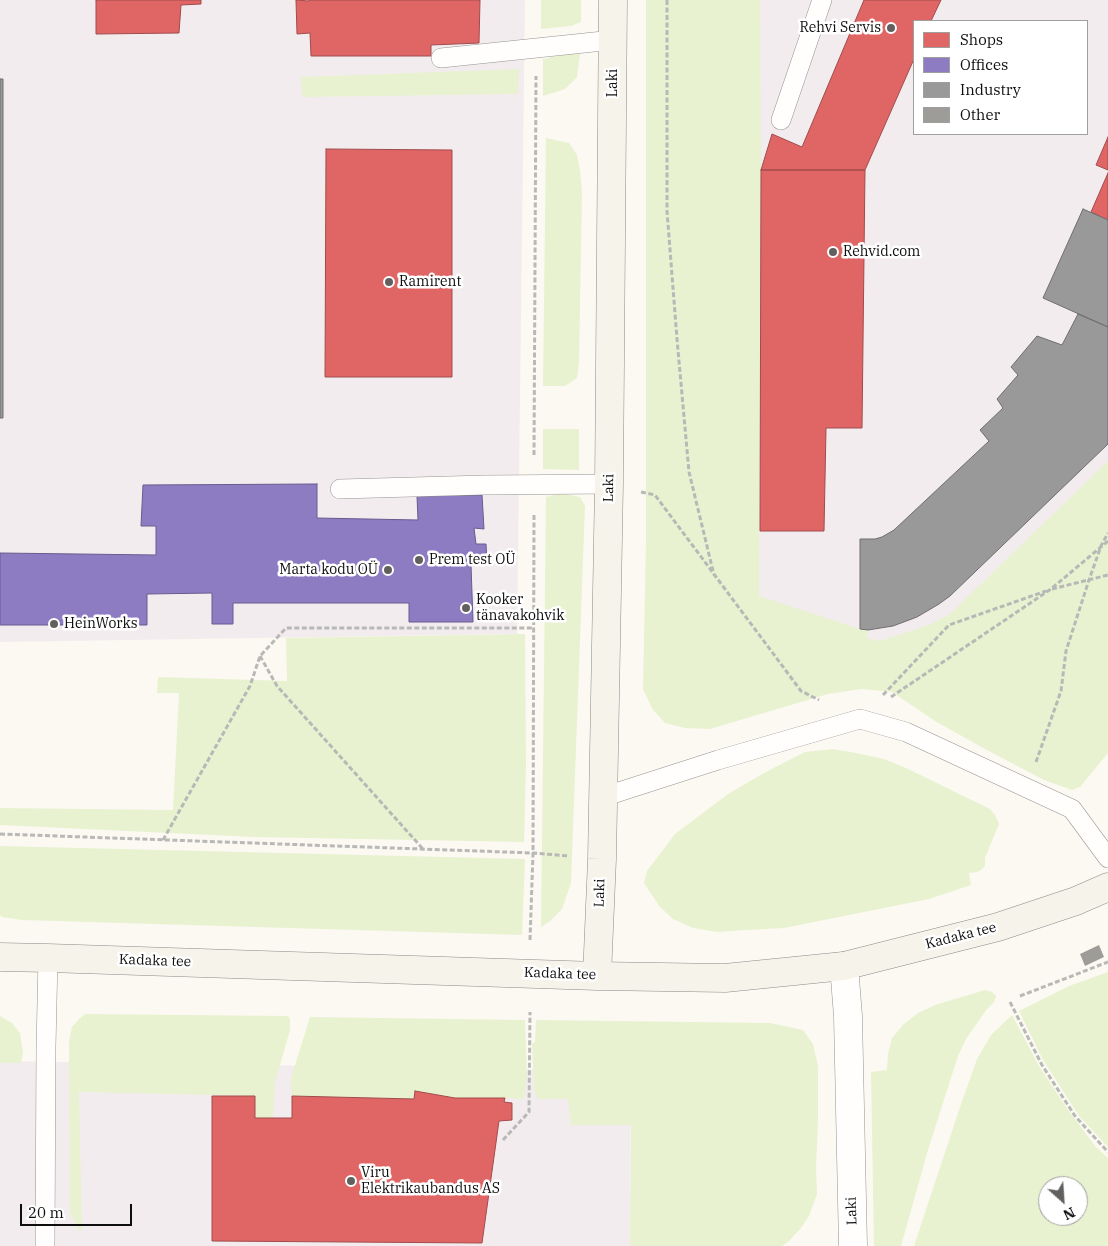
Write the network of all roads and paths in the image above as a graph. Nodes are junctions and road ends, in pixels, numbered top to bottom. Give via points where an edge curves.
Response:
1 (613, 0) edge
2 (667, 0) edge
3 (822, 0) edge
4 (613, 40) junction
5 (536, 48) junction
6 (441, 58) dead end
7 (781, 120) dead end
8 (609, 484) junction
9 (534, 485) junction
10 (340, 489) dead end
11 (1108, 533) edge
12 (1108, 541) edge
13 (1101, 546) junction
14 (714, 575) junction
15 (1108, 576) edge
16 (1089, 580) junction
17 (1051, 589) junction
18 (534, 628) junction
19 (260, 656) junction
20 (860, 719) junction
21 (1028, 788) junction
22 (603, 797) junction
23 (0, 834) edge
24 (163, 840) junction
25 (423, 849) junction
26 (533, 853) junction
27 (1108, 858) edge
28 (1108, 887) edge
29 (0, 957) edge
30 (48, 958) junction
31 (1108, 962) edge
32 (844, 966) junction
33 (528, 973) junction
34 (597, 976) junction
35 (1020, 996) dead end
36 (1010, 1002) dead end
37 (530, 1012) dead end
38 (502, 1140) dead end
39 (1108, 1152) edge
40 (45, 1246) edge
41 (852, 1246) edge

1 - 4 main road, Laki
2 - 14 path via 667,211 677,339 689,472
3 - 7 lane
4 - 5 lane
4 - 8 main road, Laki
5 - 6 lane
5 - 9 path
8 - 9 lane
8 - 14 path via 655,495
8 - 22 main road, Laki
9 - 10 lane
9 - 18 path
11 - 13 path
12 - 13 path
13 - 16 path
13 - 17 path
14 - 20 path via 801,691
15 - 16 path
16 - 17 path
16 - 21 path via 1066,651 1061,691
17 - 20 path
17 - 20 path via 949,625
18 - 19 path via 286,628
18 - 26 path
19 - 24 path via 250,686
19 - 25 path via 277,686
20 - 21 lane via 906,732
20 - 22 lane
21 - 27 lane via 1072,809
22 - 34 main road, Laki
23 - 24 path
24 - 25 path
25 - 26 path
26 - 33 path
28 - 32 main road, Kadaka tee via 998,927
29 - 30 main road, Kadaka tee
30 - 33 main road, Kadaka tee
30 - 40 lane
31 - 35 path
32 - 34 main road, Kadaka tee via 725,978
32 - 41 street, Laki via 848,1016
33 - 34 main road, Kadaka tee
36 - 39 path via 1042,1066 1075,1116
37 - 38 path via 529,1112

